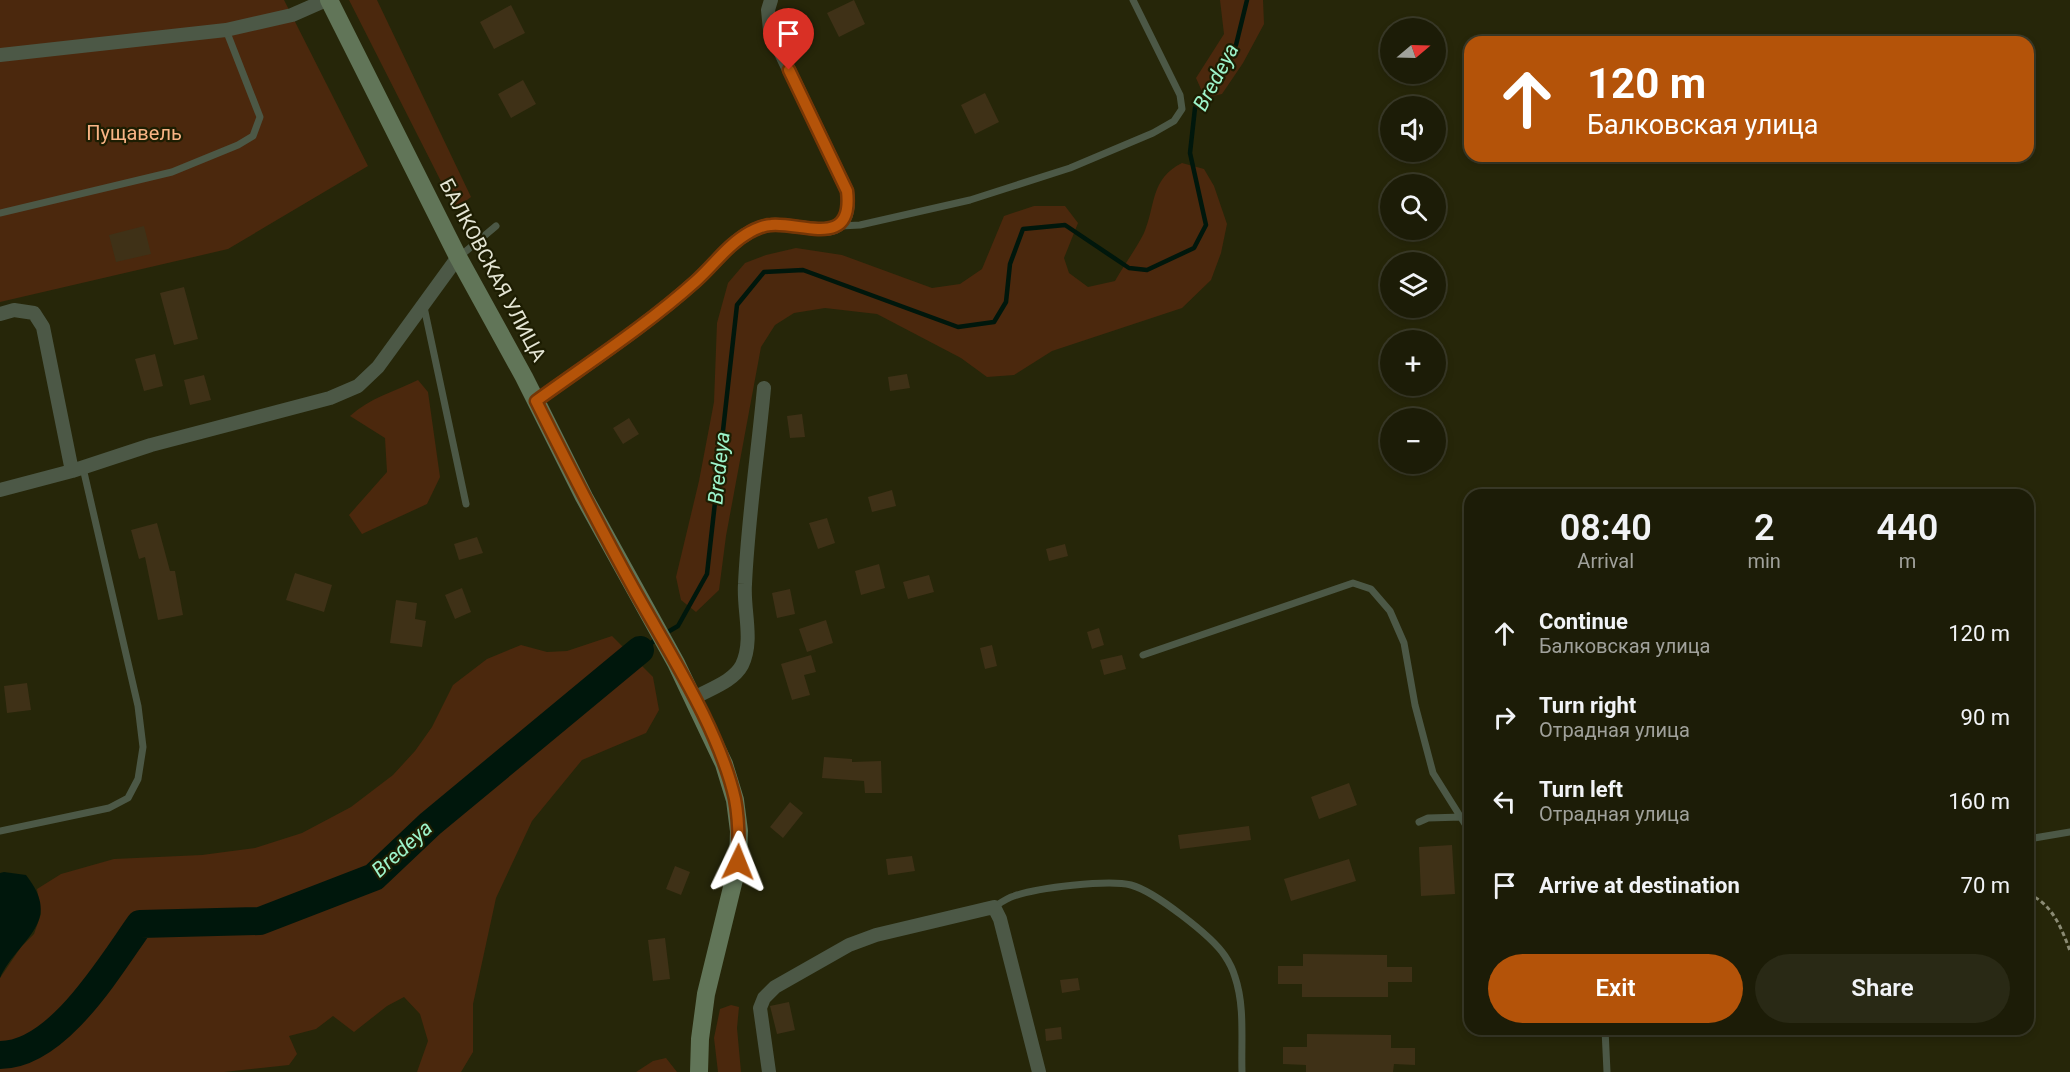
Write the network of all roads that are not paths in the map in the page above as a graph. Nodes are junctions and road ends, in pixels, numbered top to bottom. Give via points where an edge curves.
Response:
1 (327, 0) edge
2 (771, 0) edge
3 (1133, 0) edge
4 (226, 30) junction
5 (0, 55) edge
6 (0, 213) edge
7 (496, 226) dead end
8 (834, 227) junction
9 (458, 257) junction
10 (423, 304) junction
11 (0, 314) edge
12 (764, 388) dead end
13 (536, 401) junction
14 (77, 470) junction
15 (0, 490) edge
16 (466, 504) dead end
17 (1143, 655) dead end
18 (694, 698) junction
19 (1462, 817) junction
20 (1464, 821) edge
21 (1419, 822) dead end
22 (0, 831) edge
23 (2070, 832) edge
24 (2034, 838) edge
25 (994, 907) junction
26 (1605, 1035) edge
27 (699, 1072) edge
28 (769, 1072) edge
29 (1039, 1072) edge
30 (1242, 1072) edge
31 (1607, 1072) edge

1 - 4 street via 292,15
1 - 9 main road, БАЛКОВСКАЯ УЛИЦА
2 - 8 street via 770,30 847,191 849,206
3 - 8 lane via 1180,95 1182,109 1174,121 1081,164 970,200 860,225
4 - 5 street
4 - 6 lane via 260,117 253,136 171,172
7 - 9 lane
8 - 13 street via 817,231 771,225 750,232 727,249 697,281
9 - 10 street
9 - 13 main road, БАЛКОВСКАЯ УЛИЦА
10 - 14 street via 378,367 358,386 330,398 151,445
10 - 16 lane
11 - 14 street via 14,310 34,314 43,327
12 - 18 street via 744,585 746,654 733,677
13 - 18 main road, БАЛКОВСКАЯ УЛИЦА
14 - 15 street
14 - 22 lane via 138,706 143,747 138,779 128,798 109,808
17 - 19 lane via 1353,584 1371,589 1390,611 1404,643 1433,773
18 - 27 main road, БАЛКОВСКАЯ УЛИЦА via 724,764 739,831 738,862 706,994
19 - 20 lane
19 - 21 lane
23 - 24 lane
25 - 28 street via 876,935 849,945 775,987 760,1008
25 - 29 street
25 - 30 lane via 1027,892 1107,883 1132,885 1149,893 1208,937 1226,957 1240,1003
26 - 31 lane

